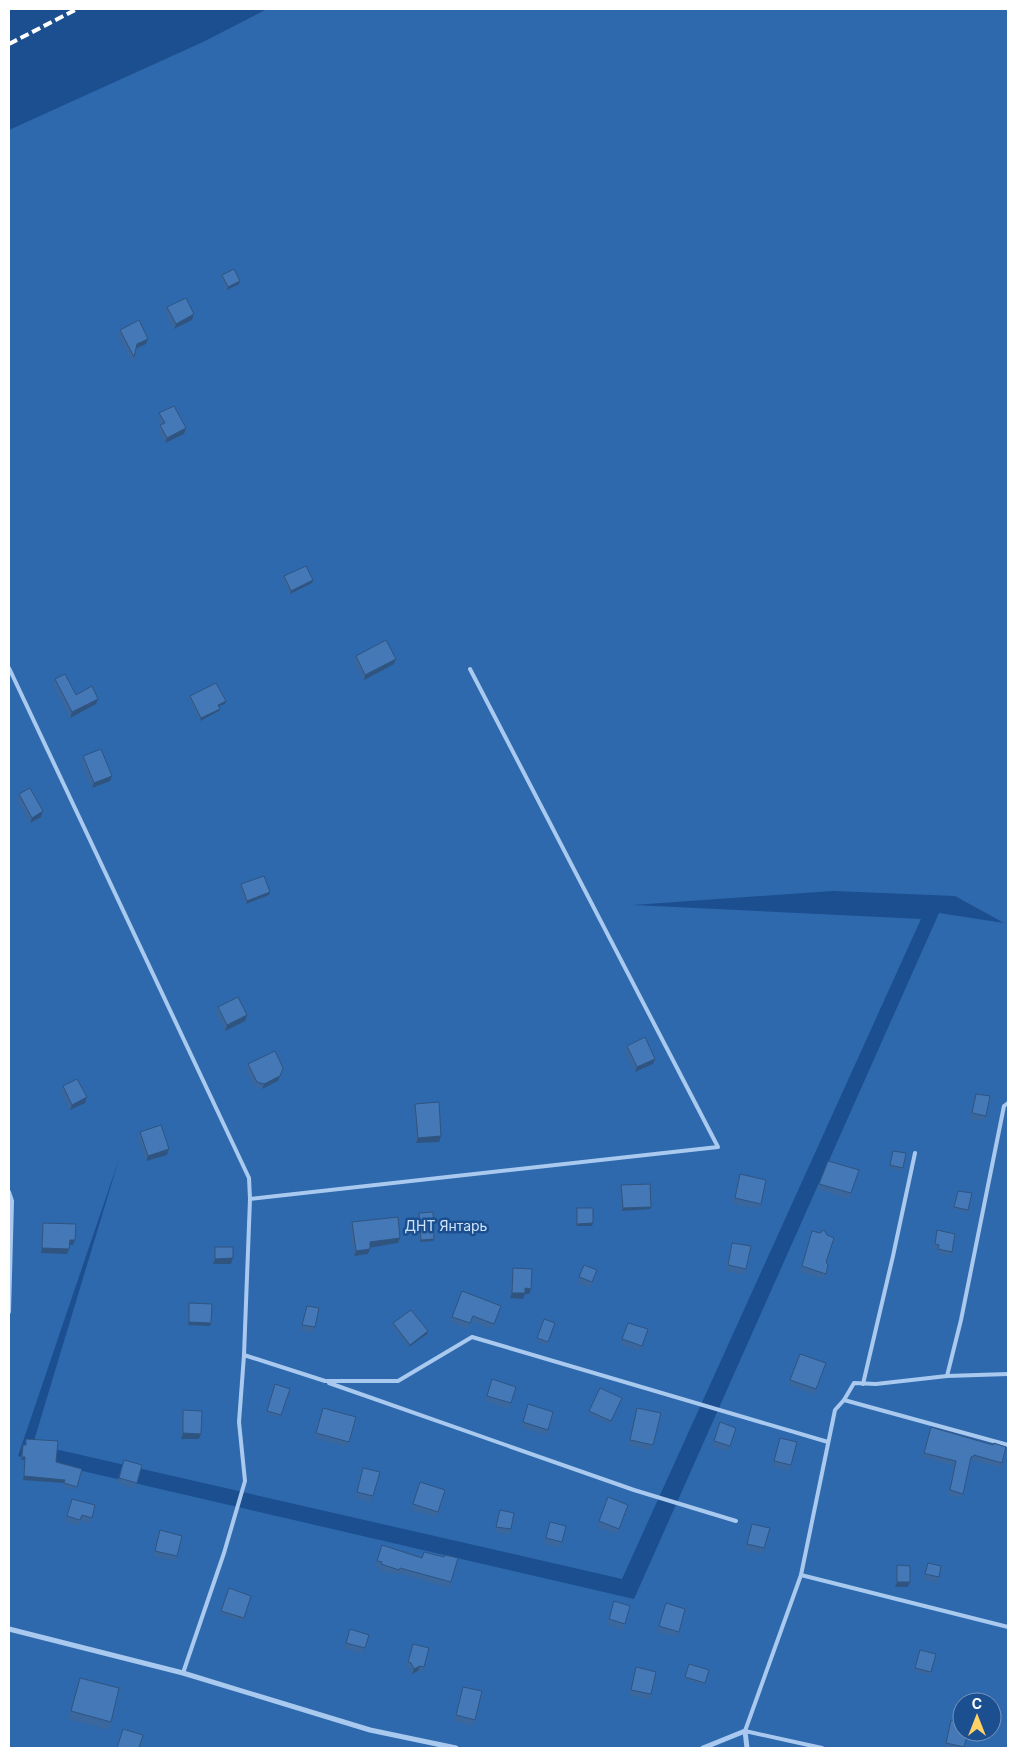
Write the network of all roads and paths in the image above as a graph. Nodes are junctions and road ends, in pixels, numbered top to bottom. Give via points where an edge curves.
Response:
1 (9, 668) edge
2 (470, 668) dead end
3 (1008, 1103) edge
4 (915, 1153) dead end
5 (9, 1192) edge
6 (250, 1199) junction
7 (9, 1304) edge
8 (9, 1312) edge
9 (244, 1355) junction
10 (1008, 1374) edge
11 (947, 1376) junction
12 (325, 1381) junction
13 (863, 1384) junction
14 (844, 1400) junction
15 (828, 1442) junction
16 (1008, 1445) edge
17 (736, 1521) dead end
18 (800, 1575) junction
19 (1008, 1627) edge
20 (9, 1629) edge
21 (183, 1673) junction
22 (746, 1731) junction
23 (456, 1748) edge
24 (703, 1748) edge
25 (747, 1748) edge
26 (822, 1748) edge

1 - 6 lane via 249,1178
2 - 6 lane via 718,1147
3 - 11 lane via 1004,1106
4 - 13 lane
5 - 7 lane via 12,1201
6 - 9 lane
7 - 8 lane
9 - 12 lane
9 - 21 lane via 239,1422 245,1481
10 - 11 lane
11 - 13 lane
12 - 15 lane via 398,1381 472,1337
12 - 17 lane via 634,1490
13 - 14 lane via 854,1383
14 - 15 lane via 835,1410
14 - 16 lane
15 - 18 lane
18 - 19 lane
18 - 22 lane
20 - 21 street
21 - 23 street via 370,1730
22 - 24 street
22 - 25 street
22 - 26 lane

